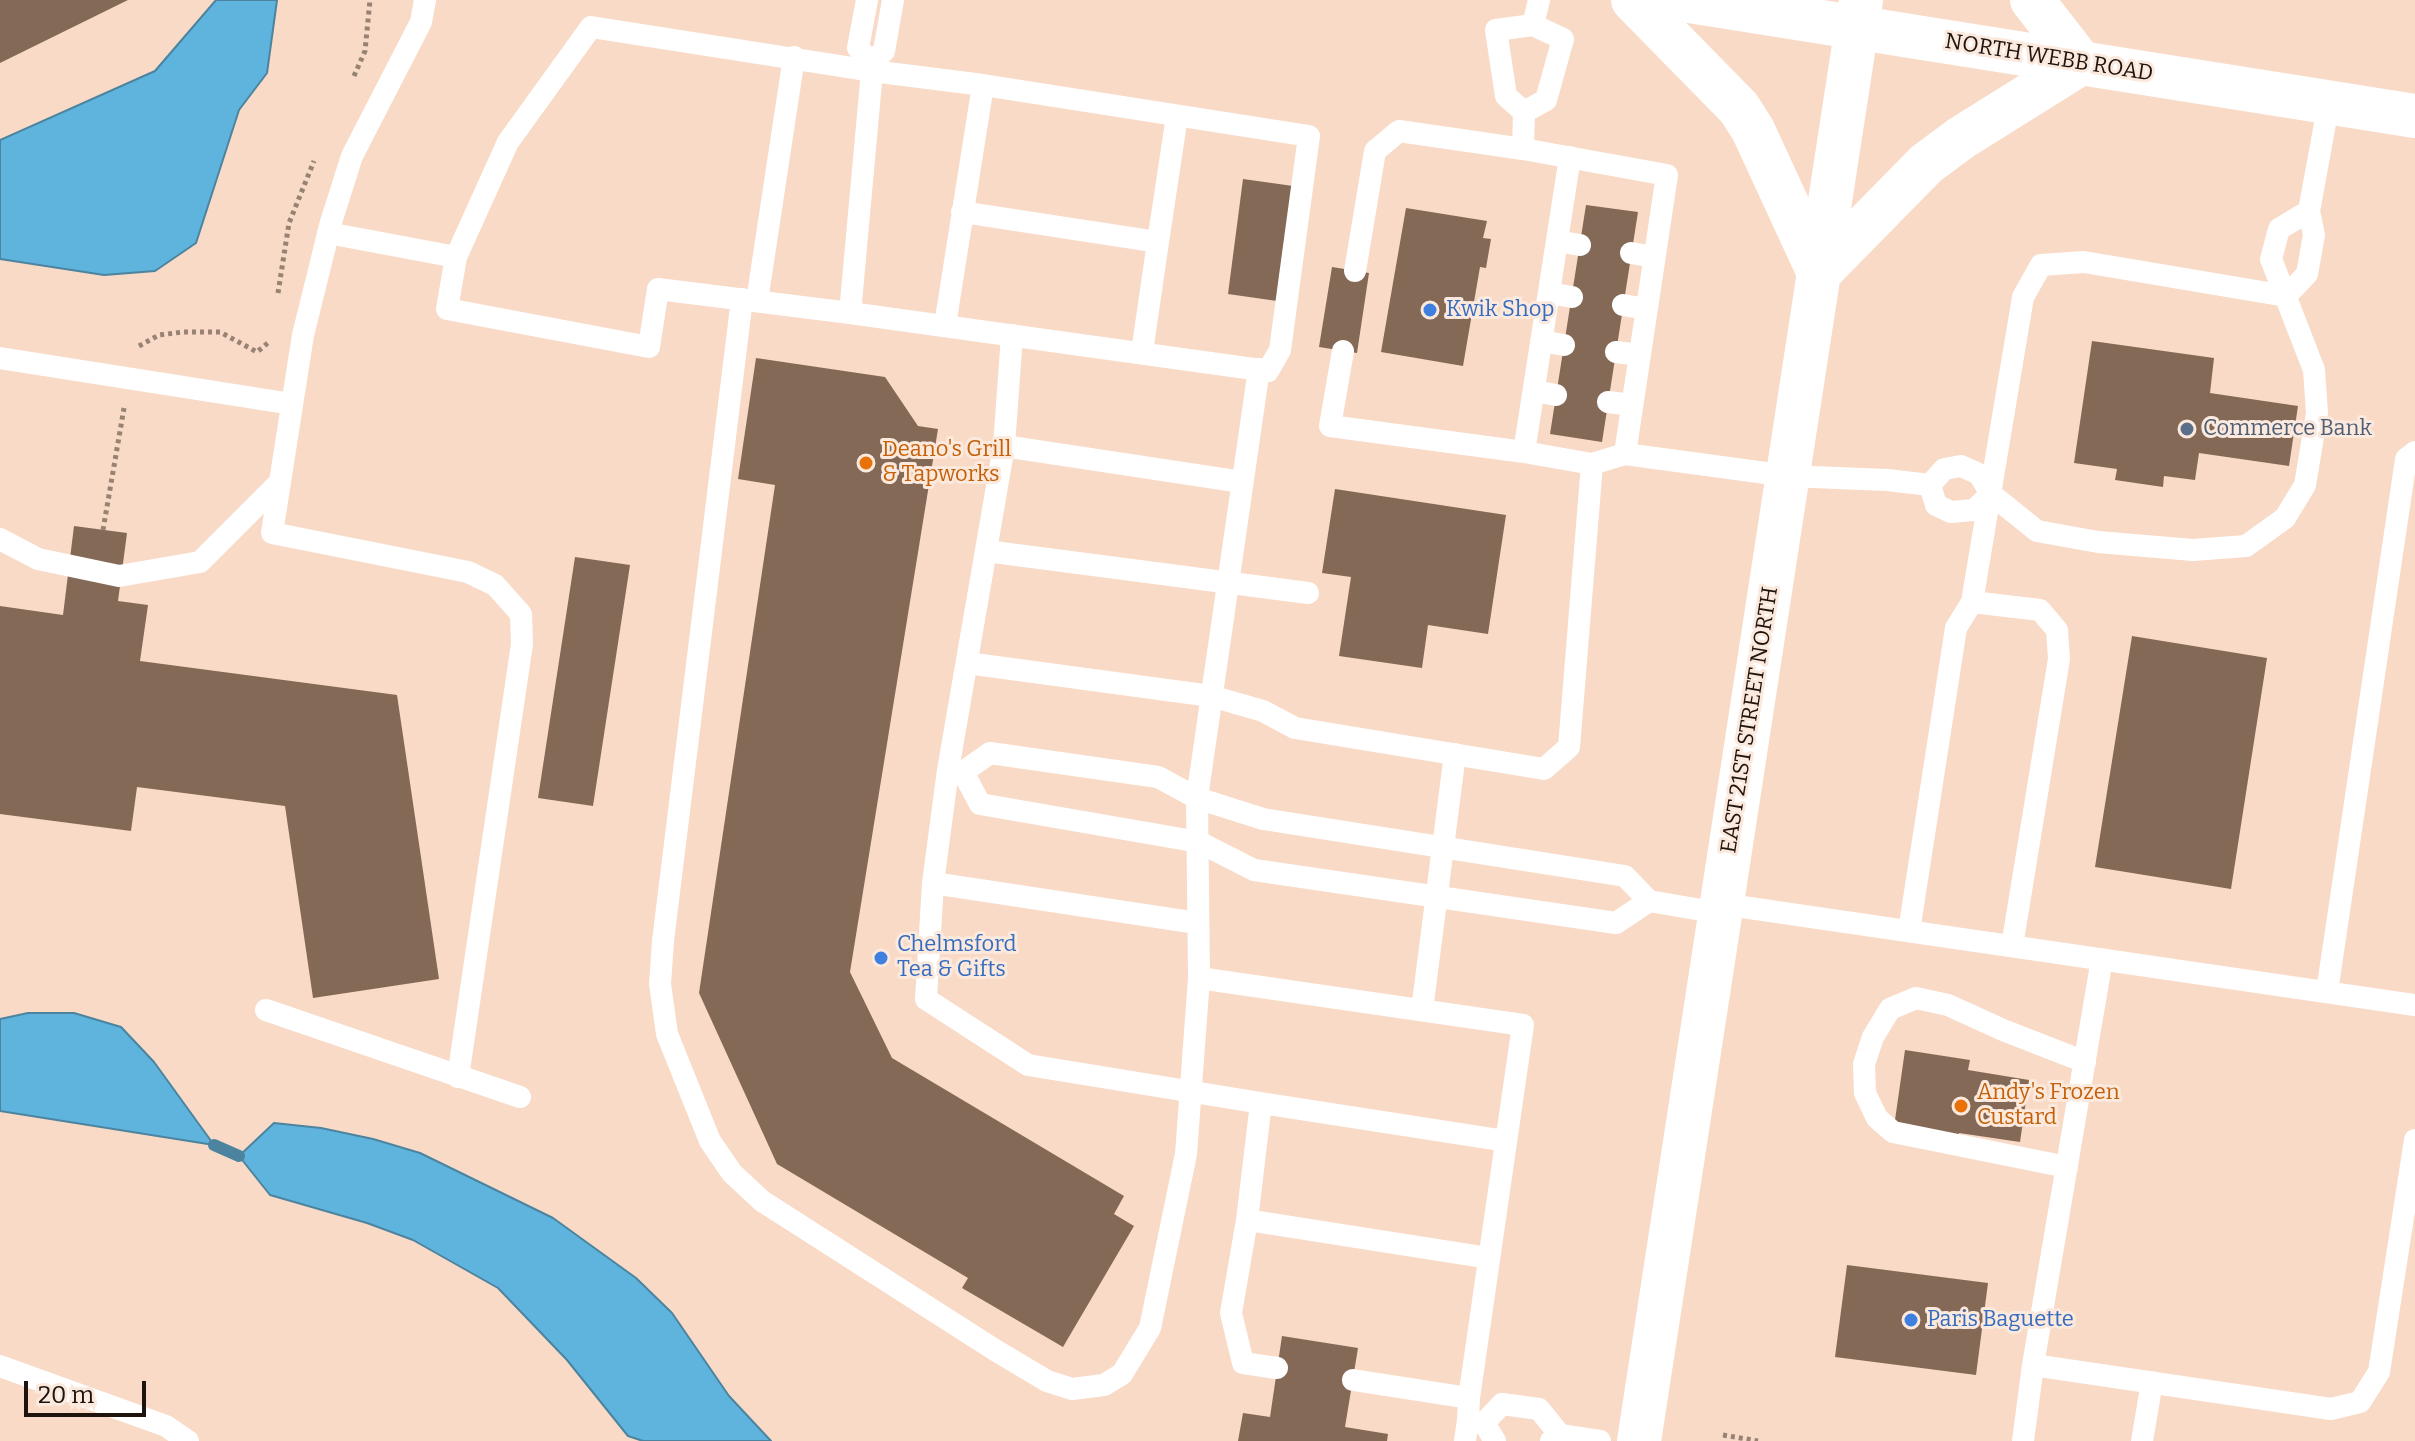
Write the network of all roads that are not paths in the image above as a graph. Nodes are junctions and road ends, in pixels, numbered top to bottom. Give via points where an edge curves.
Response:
1 (425, 0) edge
2 (867, 0) edge
3 (893, 0) edge
4 (1539, 0) edge
5 (1633, 0) edge
6 (1683, 0) edge
7 (2032, 0) edge
8 (1859, 14) edge
9 (1533, 25) junction
10 (794, 57) junction
11 (2081, 63) junction
12 (872, 66) junction
13 (983, 85) junction
14 (2329, 102) junction
15 (1524, 112) junction
16 (1177, 116) junction
17 (2415, 116) edge
18 (1523, 149) junction
19 (1570, 157) junction
20 (2309, 211) junction
21 (962, 212) junction
22 (328, 233) junction
23 (1557, 241) junction
24 (1158, 242) junction
25 (1580, 245) dead end
26 (1631, 253) dead end
27 (456, 257) junction
28 (1654, 257) junction
29 (1355, 271) dead end
30 (1819, 273) junction
31 (1549, 293) junction
32 (2286, 296) junction
33 (1572, 297) dead end
34 (750, 300) junction
35 (1623, 305) dead end
36 (1646, 309) junction
37 (850, 313) junction
38 (945, 325) junction
39 (1012, 335) junction
40 (1541, 341) junction
41 (1564, 345) dead end
42 (1343, 351) dead end
43 (1142, 352) junction
44 (1616, 352) dead end
45 (1640, 355) junction
46 (0, 358) edge
47 (1259, 369) junction
48 (1534, 391) junction
49 (1556, 395) dead end
50 (1608, 402) dead end
51 (292, 404) junction
52 (1632, 405) junction
53 (1004, 446) junction
54 (1524, 452) junction
55 (2415, 452) edge
56 (1625, 454) junction
57 (1592, 464) junction
58 (1788, 476) junction
59 (280, 482) junction
60 (1242, 482) junction
61 (1930, 485) junction
62 (1991, 494) junction
63 (0, 539) edge
64 (986, 551) junction
65 (1228, 583) junction
66 (1308, 593) dead end
67 (1972, 602) junction
68 (967, 663) junction
69 (1211, 696) junction
70 (1455, 754) junction
71 (955, 771) junction
72 (1197, 798) junction
73 (1199, 842) junction
74 (1443, 847) junction
75 (933, 883) junction
76 (1436, 896) junction
77 (1649, 901) junction
78 (1720, 908) junction
79 (1197, 923) junction
80 (1909, 931) junction
81 (2012, 946) junction
82 (2102, 959) junction
83 (1199, 978) junction
84 (2327, 992) junction
85 (2415, 1005) edge
86 (266, 1010) dead end
87 (1422, 1010) junction
88 (2085, 1062) junction
89 (458, 1077) junction
90 (1192, 1092) junction
91 (520, 1097) dead end
92 (1261, 1103) junction
93 (2415, 1140) edge
94 (1506, 1141) junction
95 (2067, 1167) junction
96 (1247, 1220) junction
97 (1489, 1258) junction
98 (2033, 1365) junction
99 (0, 1366) edge
100 (1277, 1368) dead end
101 (1353, 1380) dead end
102 (2152, 1382) junction
103 (1476, 1424) edge
104 (1555, 1438) edge
105 (188, 1441) edge
106 (1600, 1441) edge
107 (1639, 1441) edge
108 (2023, 1441) edge
109 (2142, 1441) edge

1 - 22 lane via 421,22 352,156
2 - 12 lane via 858,48
3 - 12 lane via 884,51
4 - 9 lane
5 - 30 main road via 1739,108
6 - 8 main road, NORTH WEBB ROAD
7 - 11 main road
8 - 11 main road, NORTH WEBB ROAD
8 - 30 main road, EAST 21ST STREET NORTH
9 - 15 lane via 1563,39 1546,100
9 - 15 lane via 1496,30 1506,96
10 - 12 lane
10 - 27 lane via 591,27 508,142
10 - 34 lane
11 - 14 main road, NORTH WEBB ROAD
11 - 30 main road via 1926,164
12 - 13 lane
12 - 37 lane
13 - 16 lane
13 - 21 lane
14 - 17 main road, NORTH WEBB ROAD
14 - 20 lane
15 - 18 lane
16 - 24 lane
16 - 47 lane via 1309,136 1280,350 1268,371
18 - 19 lane
18 - 29 lane via 1399,131 1375,151
19 - 23 lane
19 - 28 lane via 1667,175
20 - 32 lane via 2314,235 2307,274
20 - 32 lane via 2279,229 2271,259
21 - 24 lane
21 - 38 lane
22 - 27 lane
22 - 51 lane
23 - 25 lane
23 - 31 lane
24 - 43 lane
26 - 28 lane
27 - 34 lane via 447,309 649,347 658,289
28 - 36 lane
30 - 58 main road, EAST 21ST STREET NORTH
31 - 33 lane
31 - 40 lane
32 - 62 lane via 2084,262 2041,265 2023,297
32 - 62 lane via 2314,370 2317,413 2305,485 2285,518 2246,546 2193,550 2037,531
34 - 37 lane
34 - 90 lane via 660,984 667,1034 710,1141 732,1173 762,1201 995,1350 1047,1381 1072,1389 1104,1385 1122,1374 1150,1328 1186,1154
35 - 36 lane
36 - 45 lane
37 - 38 lane
38 - 39 lane
39 - 43 lane
39 - 53 lane
40 - 41 lane
40 - 48 lane
42 - 54 lane via 1330,426
43 - 47 lane
44 - 45 lane
45 - 52 lane
46 - 51 lane
47 - 60 lane
48 - 49 lane
48 - 54 lane
50 - 52 lane
51 - 59 lane
52 - 56 lane
53 - 60 lane
53 - 64 lane
54 - 57 lane
55 - 84 lane via 2406,459
56 - 57 lane
56 - 58 lane
57 - 70 lane via 1569,747 1544,769
58 - 61 lane
58 - 78 main road, EAST 21ST STREET NORTH
59 - 63 lane via 200,562 119,576 38,559
59 - 89 lane via 272,533 468,572 495,585 521,614 522,644
60 - 65 lane
61 - 62 lane via 1944,469 1961,466 1979,474
61 - 62 lane via 1936,505 1951,512 1974,510
62 - 67 lane
64 - 65 lane
64 - 68 lane
65 - 66 lane
65 - 69 lane
67 - 80 lane via 1956,628
67 - 81 lane via 2040,610 2057,630 2059,659
68 - 69 lane
68 - 71 lane
69 - 70 lane via 1263,711 1295,728
69 - 72 lane
70 - 74 lane
71 - 72 lane via 990,753 1158,777
71 - 73 lane via 980,804
71 - 75 lane
72 - 73 lane
72 - 74 lane via 1263,819
73 - 76 lane via 1254,870
73 - 79 lane
74 - 76 lane
74 - 77 lane via 1625,876
75 - 79 lane
75 - 90 lane via 926,999 1028,1065
76 - 77 lane via 1616,923
76 - 87 lane
77 - 78 lane
78 - 80 lane
78 - 107 main road, EAST 21ST STREET NORTH
79 - 83 lane
80 - 81 lane
81 - 82 lane
82 - 84 lane
82 - 88 lane
83 - 87 lane
83 - 90 lane
84 - 85 lane
86 - 89 lane
87 - 94 lane via 1523,1025
88 - 95 lane
88 - 95 lane via 1948,1005 1916,998 1890,1009 1864,1064 1865,1093 1877,1118 1893,1132
89 - 91 lane
90 - 92 lane
92 - 94 lane
92 - 96 lane
93 - 102 lane via 2379,1372 2360,1402 2331,1409
94 - 97 lane
95 - 98 lane
96 - 97 lane
96 - 100 lane via 1231,1313 1243,1363
97 - 103 lane
98 - 102 lane
98 - 108 lane
99 - 105 lane via 166,1426
101 - 103 lane
102 - 109 lane
103 - 104 lane via 1502,1404 1539,1409
104 - 106 lane

